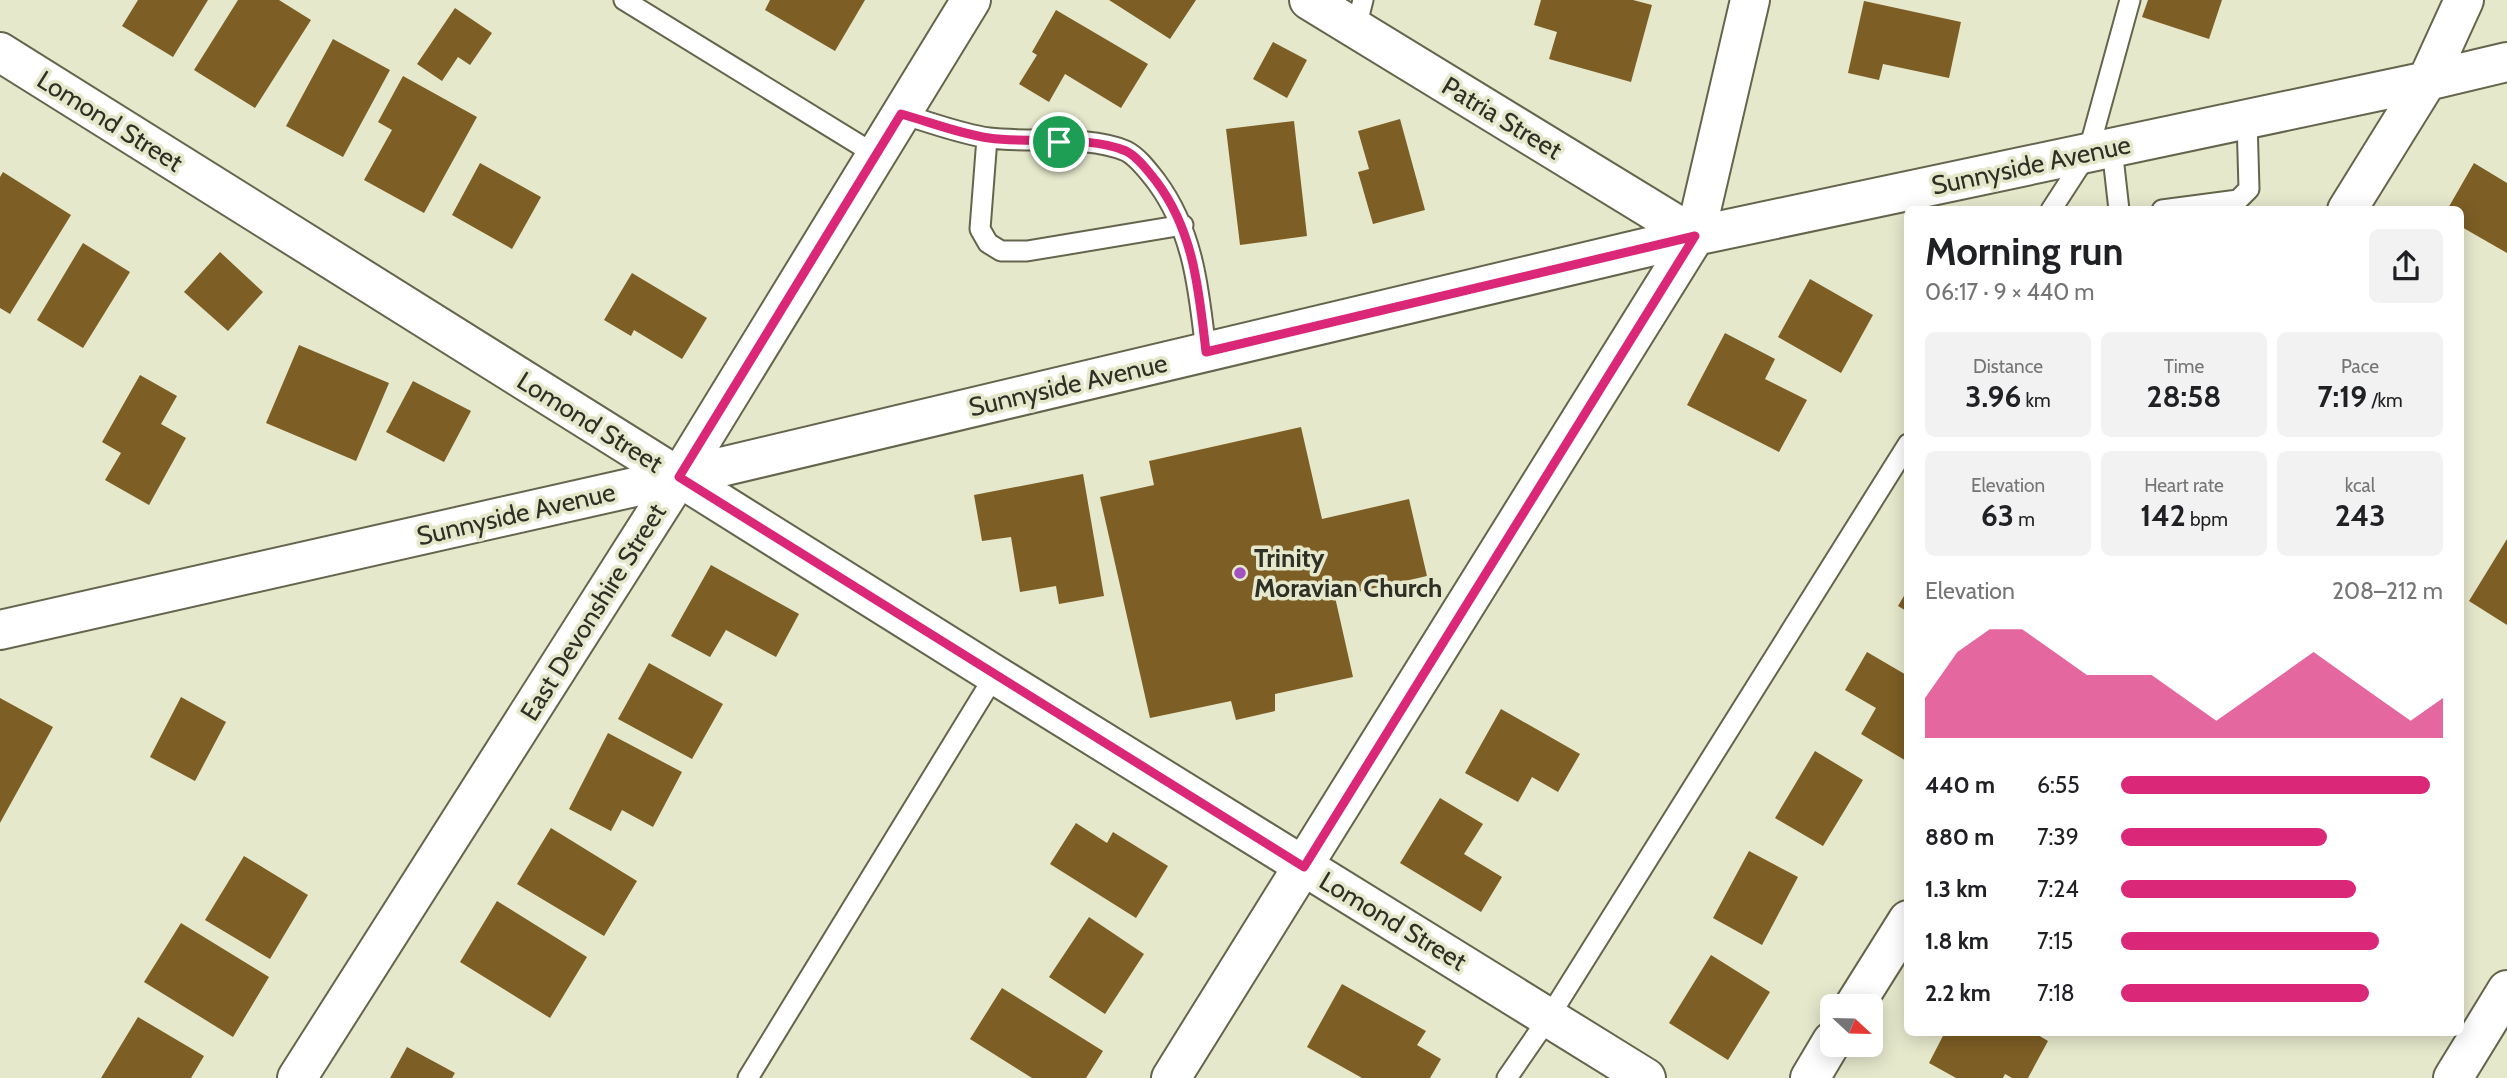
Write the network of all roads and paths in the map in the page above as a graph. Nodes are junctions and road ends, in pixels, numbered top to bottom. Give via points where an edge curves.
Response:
1 (624, 0) edge
2 (971, 0) edge
3 (1309, 0) edge
4 (1750, 0) edge
5 (2130, 0) edge
6 (2464, 0) edge
7 (1359, 14) edge
8 (0, 51) edge
9 (2507, 62) edge
10 (2427, 81) junction
11 (901, 114) junction
12 (2247, 120) junction
13 (987, 138) junction
14 (2100, 150) junction
15 (876, 155) junction
16 (2055, 206) edge
17 (2118, 206) edge
18 (2192, 206) edge
19 (2349, 206) edge
20 (1182, 225) junction
21 (1695, 236) junction
22 (1206, 352) junction
23 (1904, 450) edge
24 (679, 477) junction
25 (0, 630) edge
26 (995, 675) junction
27 (1304, 867) junction
28 (1904, 926) edge
29 (2507, 990) edge
30 (1862, 994) edge
31 (1549, 1017) junction
32 (1822, 1057) edge
33 (297, 1078) edge
34 (748, 1078) edge
35 (1171, 1078) edge
36 (1507, 1078) edge
37 (1646, 1078) edge
38 (1810, 1078) edge
39 (2452, 1078) edge

1 - 15 lane
2 - 11 street, East Devonshire Street
3 - 7 street, Patria Street
4 - 21 street
5 - 14 lane
6 - 10 street
7 - 21 street, Patria Street
8 - 24 street, Lomond Street
9 - 10 street, Sunnyside Avenue
10 - 12 street, Sunnyside Avenue
10 - 19 street
11 - 13 lane
11 - 15 street, East Devonshire Street
12 - 14 street, Sunnyside Avenue
12 - 18 lane via 2249,189 2238,200
13 - 20 lane via 1102,143 1129,152 1167,195
13 - 20 lane via 980,229 988,243 1001,251 1027,251
14 - 16 lane
14 - 17 lane
14 - 21 street, Sunnyside Avenue
15 - 24 street, East Devonshire Street
20 - 22 lane via 1198,276
21 - 22 street, Sunnyside Avenue
21 - 27 street
22 - 24 street, Sunnyside Avenue
23 - 31 lane
24 - 25 street, Sunnyside Avenue
24 - 26 street, Lomond Street
24 - 33 street, East Devonshire Street
26 - 27 street, Lomond Street
26 - 34 lane
27 - 31 street, Lomond Street
27 - 35 street
28 - 30 street
29 - 39 street
31 - 36 lane
31 - 37 street, Lomond Street
32 - 38 street

